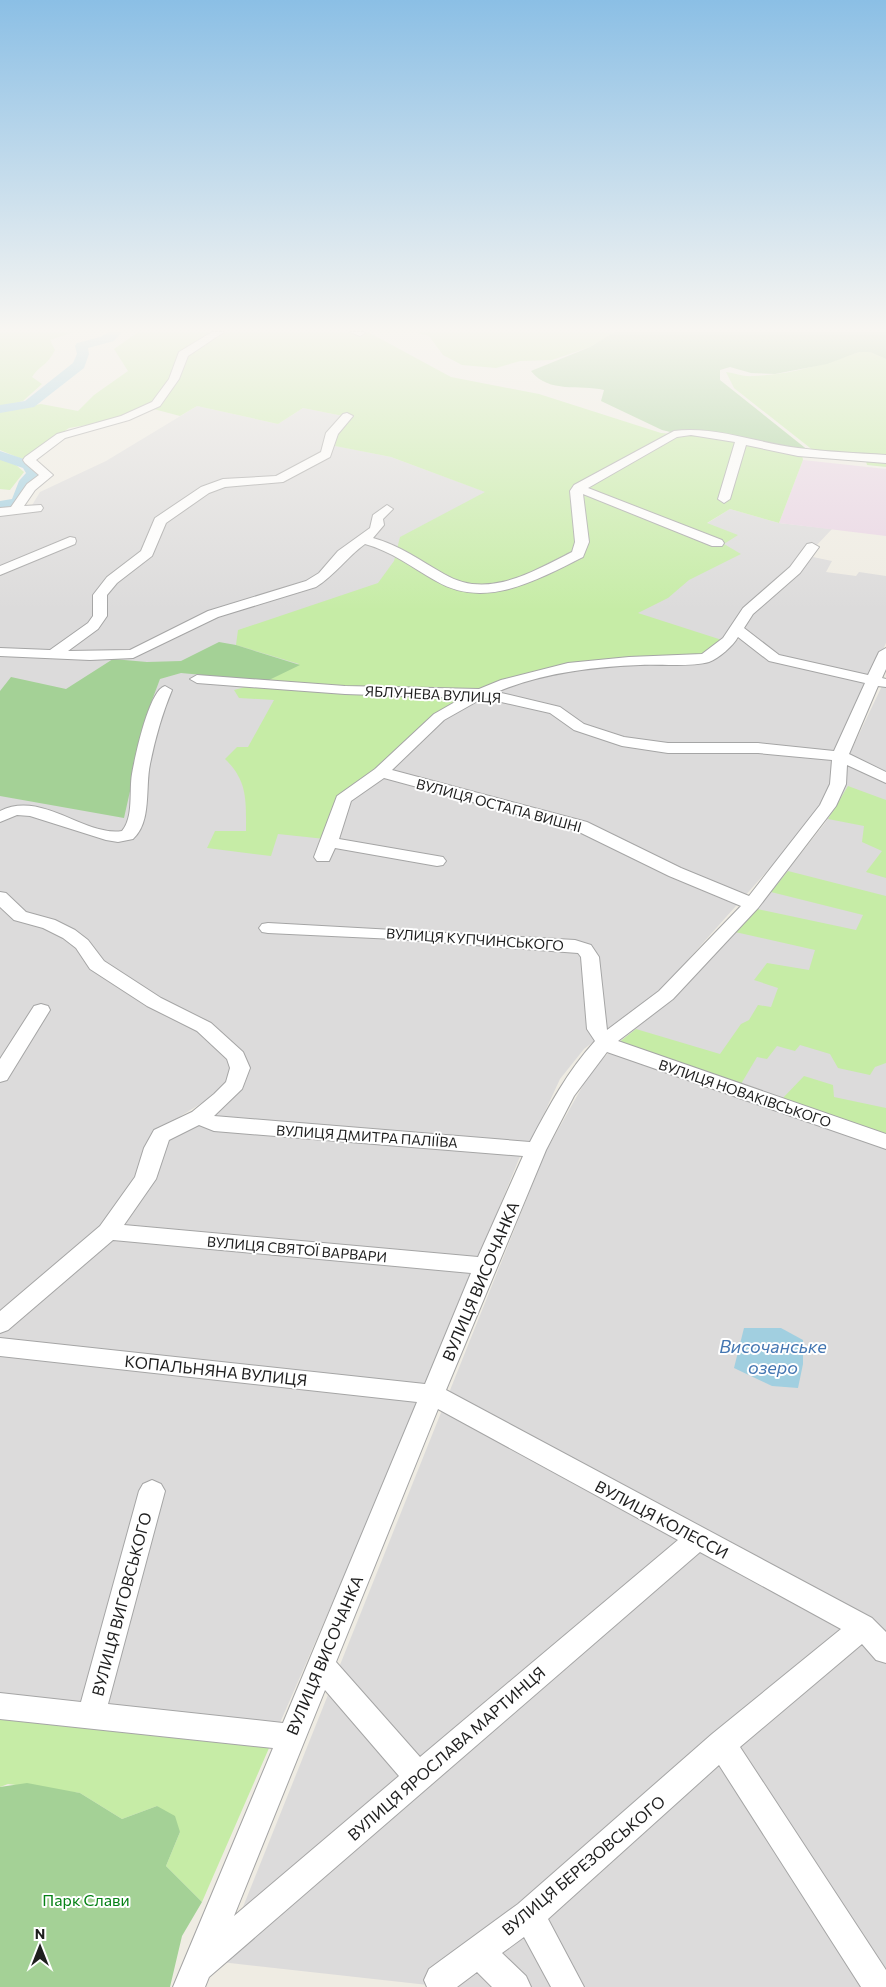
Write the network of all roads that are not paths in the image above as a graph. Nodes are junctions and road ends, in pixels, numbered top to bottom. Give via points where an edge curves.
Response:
1 (101, 425) edge
2 (339, 425) edge
3 (741, 441) junction
4 (886, 459) edge
5 (578, 488) junction
6 (724, 499) dead end
7 (37, 508) dead end
8 (387, 509) dead end
9 (14, 510) junction
10 (0, 512) edge
11 (362, 539) junction
12 (70, 541) dead end
13 (716, 543) dead end
14 (812, 546) dead end
15 (0, 571) edge
16 (736, 629) junction
17 (0, 652) edge
18 (886, 652) edge
19 (52, 655) junction
20 (197, 679) dead end
21 (880, 682) edge
22 (165, 690) dead end
23 (484, 694) junction
24 (840, 756) junction
25 (381, 772) junction
26 (886, 778) edge
27 (0, 817) edge
28 (437, 862) dead end
29 (0, 897) edge
30 (752, 904) junction
31 (268, 928) dead end
32 (41, 1010) dead end
33 (605, 1042) junction
34 (0, 1075) edge
35 (199, 1116) junction
36 (886, 1142) edge
37 (536, 1150) junction
38 (108, 1232) junction
39 (485, 1266) junction
40 (0, 1324) edge
41 (0, 1347) edge
42 (432, 1394) junction
43 (152, 1491) dead end
44 (697, 1539) junction
45 (863, 1627) junction
46 (886, 1650) edge
47 (320, 1664) junction
48 (0, 1706) edge
49 (91, 1716) junction
50 (290, 1737) junction
51 (722, 1744) junction
52 (419, 1777) junction
53 (530, 1915) junction
54 (478, 1952) junction
55 (192, 1977) edge
56 (440, 1980) dead end
57 (515, 1987) edge
58 (568, 1987) edge
59 (879, 1987) edge

1 - 9 street via 61,436 29,460 47,475 32,487
2 - 19 street via 332,433 326,454 279,479 223,483 205,490 160,520 147,553 112,580 100,594 100,616 93,626
3 - 4 street via 798,452
3 - 5 street via 711,434 674,434
3 - 6 street
5 - 11 street via 582,542 578,554 508,586 474,589 453,585 381,543
5 - 13 street
7 - 9 street
8 - 11 street via 377,518 375,530
9 - 10 street
11 - 19 street via 343,554 324,576 311,584 212,614 133,654
12 - 15 street
14 - 16 street via 795,570 748,611
16 - 21 street via 774,658
16 - 23 street via 729,641 706,658 568,667 506,683
17 - 19 street
18 - 21 street, ВУЛИЦЯ ВИСОЧАНКА
20 - 23 street, ЯБЛУНЕВА ВУЛИЦЯ via 327,689
21 - 24 street, ВУЛИЦЯ ВИСОЧАНКА
22 - 27 street via 156,708 140,775 132,832 110,836 25,810
23 - 24 street, ЯБЛУНЕВА ВУЛИЦЯ via 555,710 579,727 622,741 668,748 758,748
23 - 25 street via 438,717
24 - 26 street, ЯБЛУНЕВА ВУЛИЦЯ
24 - 30 street, ВУЛИЦЯ ВИСОЧАНКА via 838,784 828,806
25 - 28 street via 343,799 326,849
25 - 30 street, ВУЛИЦЯ ОСТАПА ВИШНІ via 581,826 675,872
29 - 35 street via 20,916 69,934 82,944 97,964 154,1002 204,1028 236,1057 240,1068 236,1084
30 - 33 street, ВУЛИЦЯ ВИСОЧАНКА via 666,995
31 - 33 street, ВУЛИЦЯ КУПЧИНСЬКОГО via 405,934 585,949 590,957 598,1029
32 - 34 street
33 - 36 street, ВУЛИЦЯ НОВАКІВСЬКОГО via 617,1049
33 - 37 street, ВУЛИЦЯ ВИСОЧАНКА via 565,1094
35 - 37 street, ВУЛИЦЯ ДМИТРА ПАЛІЇВА via 214,1124
35 - 38 street via 161,1135 145,1179
37 - 39 street, ВУЛИЦЯ ВИСОЧАНКА
38 - 39 street, ВУЛИЦЯ СВЯТОЇ ВАРВАРИ
38 - 40 street
39 - 42 street, ВУЛИЦЯ ВИСОЧАНКА
41 - 42 street, КОПАЛЬНЯНА ВУЛИЦЯ
42 - 44 street, ВУЛИЦЯ КОЛЕССИ
42 - 47 street, ВУЛИЦЯ ВИСОЧАНКА
43 - 49 street, ВУЛИЦЯ ВИГОВСЬКОГО
44 - 45 street, ВУЛИЦЯ КОЛЕССИ
44 - 52 street, ВУЛИЦЯ ЯРОСЛАВА МАРТИНЦЯ
45 - 46 street, ВУЛИЦЯ КОЛЕССИ
45 - 51 street, ВУЛИЦЯ БЕРЕЗОВСЬКОГО
47 - 50 street, ВУЛИЦЯ ВИСОЧАНКА
47 - 52 street
48 - 49 street, ВУЛИЦЯ ВИГОВСЬКОГО
49 - 50 street, ВУЛИЦЯ ВИГОВСЬКОГО
50 - 55 street, ВУЛИЦЯ ВИСОЧАНКА
51 - 53 street, ВУЛИЦЯ БЕРЕЗОВСЬКОГО
51 - 59 street
52 - 55 street, ВУЛИЦЯ ЯРОСЛАВА МАРТИНЦЯ
53 - 54 street, ВУЛИЦЯ БЕРЕЗОВСЬКОГО
53 - 58 street
54 - 56 street, ВУЛИЦЯ БЕРЕЗОВСЬКОГО
54 - 57 street

